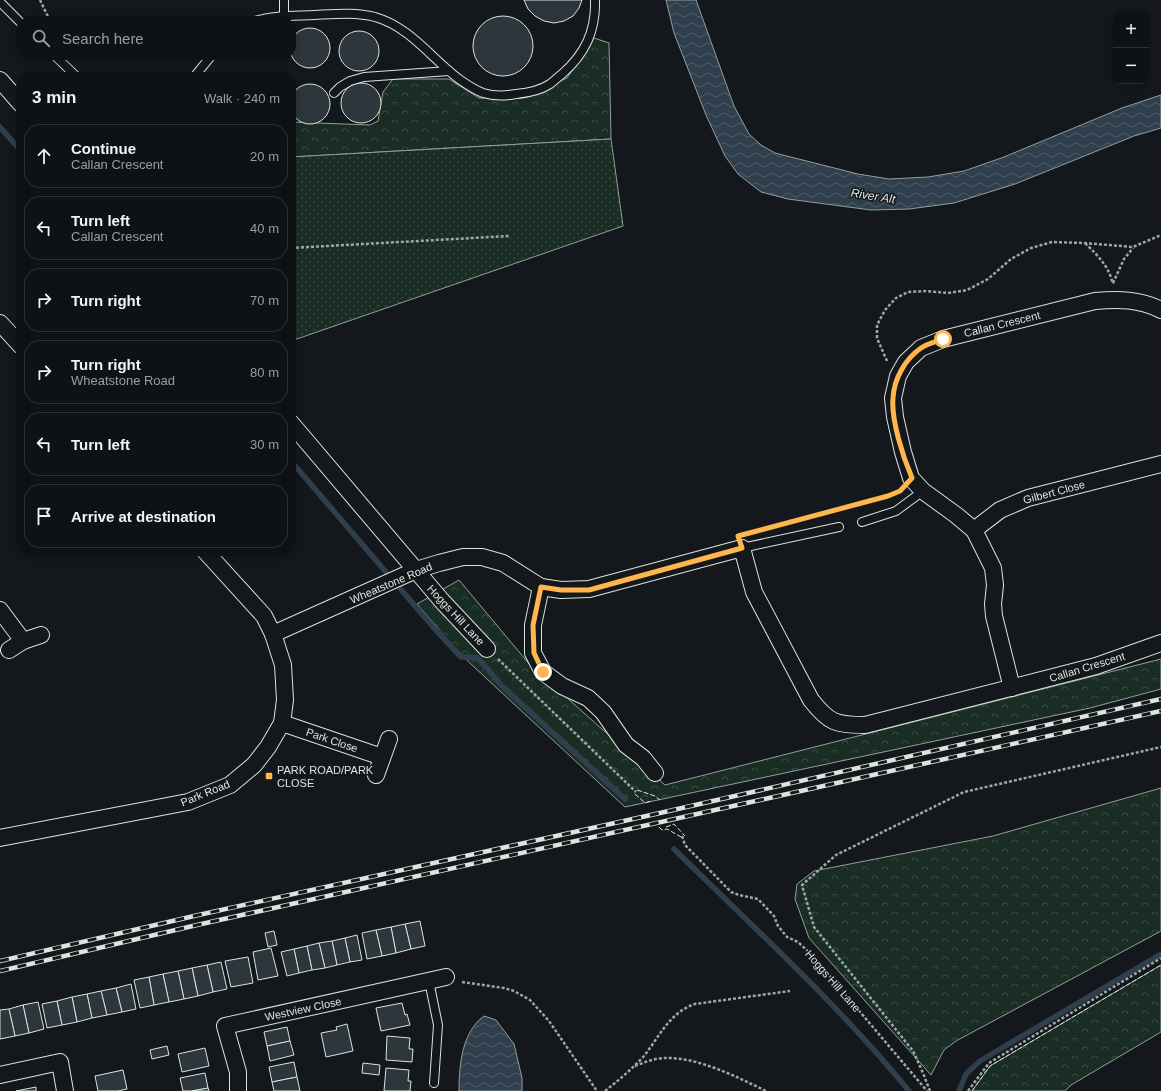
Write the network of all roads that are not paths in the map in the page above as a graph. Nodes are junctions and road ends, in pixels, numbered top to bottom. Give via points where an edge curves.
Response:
1 (284, 0) edge
2 (595, 0) edge
3 (0, 2) edge
4 (284, 16) joint
5 (16, 18) edge
6 (59, 60) edge
7 (208, 60) edge
8 (448, 71) junction
9 (72, 72) edge
10 (198, 72) edge
11 (0, 80) edge
12 (334, 93) dead end
13 (16, 98) edge
14 (1161, 310) edge
15 (0, 323) edge
16 (16, 341) edge
17 (296, 429) edge
18 (1161, 464) edge
19 (924, 491) junction
20 (862, 522) dead end
21 (839, 527) dead end
22 (974, 530) junction
23 (742, 548) junction
24 (210, 556) edge
25 (416, 570) junction
26 (541, 587) junction
27 (0, 610) edge
28 (273, 634) junction
29 (41, 635) dead end
30 (23, 641) junction
31 (1161, 642) edge
32 (488, 649) road end
33 (9, 650) dead end
34 (1012, 688) junction
35 (282, 723) junction
36 (389, 739) dead end
37 (382, 757) junction
38 (655, 773) dead end
39 (376, 775) dead end
40 (0, 838) edge
41 (446, 977) road end
42 (429, 981) junction
43 (0, 1075) edge
44 (434, 1083) dead end
45 (66, 1091) edge
46 (238, 1091) edge

1 - 4 lane
2 - 8 lane via 592,34 580,55 550,84 526,93 503,96 482,93
3 - 5 lane
4 - 8 lane via 356,14 376,17 412,36
6 - 9 lane
7 - 10 lane
8 - 12 lane via 364,77 350,81
11 - 13 street
14 - 19 street, Callan Crescent via 1132,300 1095,301 943,339 921,348 906,362 898,376 893,398 894,417 903,452 912,478
15 - 16 street
17 - 25 street, Hoggs Hill Lane
18 - 22 street, Gilbert Close via 1028,498 1000,510
19 - 20 lane via 896,510
19 - 22 street, Callan Crescent
21 - 23 lane
22 - 34 street via 993,568 994,616
23 - 26 street, Wheatstone Road via 589,590
23 - 34 street, Callan Crescent via 754,592 811,700 822,714 834,722 865,725
24 - 28 street, Park Road via 264,616
25 - 26 street, Wheatstone Road via 463,557 482,557 503,563
25 - 28 street, Wheatstone Road
25 - 32 street, Hoggs Hill Lane
26 - 38 street via 533,625 533,639 534,653 543,672 562,686 588,698 603,712 626,745 644,758
27 - 30 street
28 - 35 street, Park Road via 283,665 285,700
29 - 30 street
30 - 33 street
31 - 34 street, Callan Crescent via 1096,666
35 - 37 street, Park Close
35 - 40 street, Park Road via 254,765 223,788 188,802
36 - 37 street
37 - 39 street
41 - 42 street, Westview Close
42 - 44 lane via 438,1025
42 - 46 street, Westview Close via 225,1026 238,1072
43 - 45 street via 60,1062

